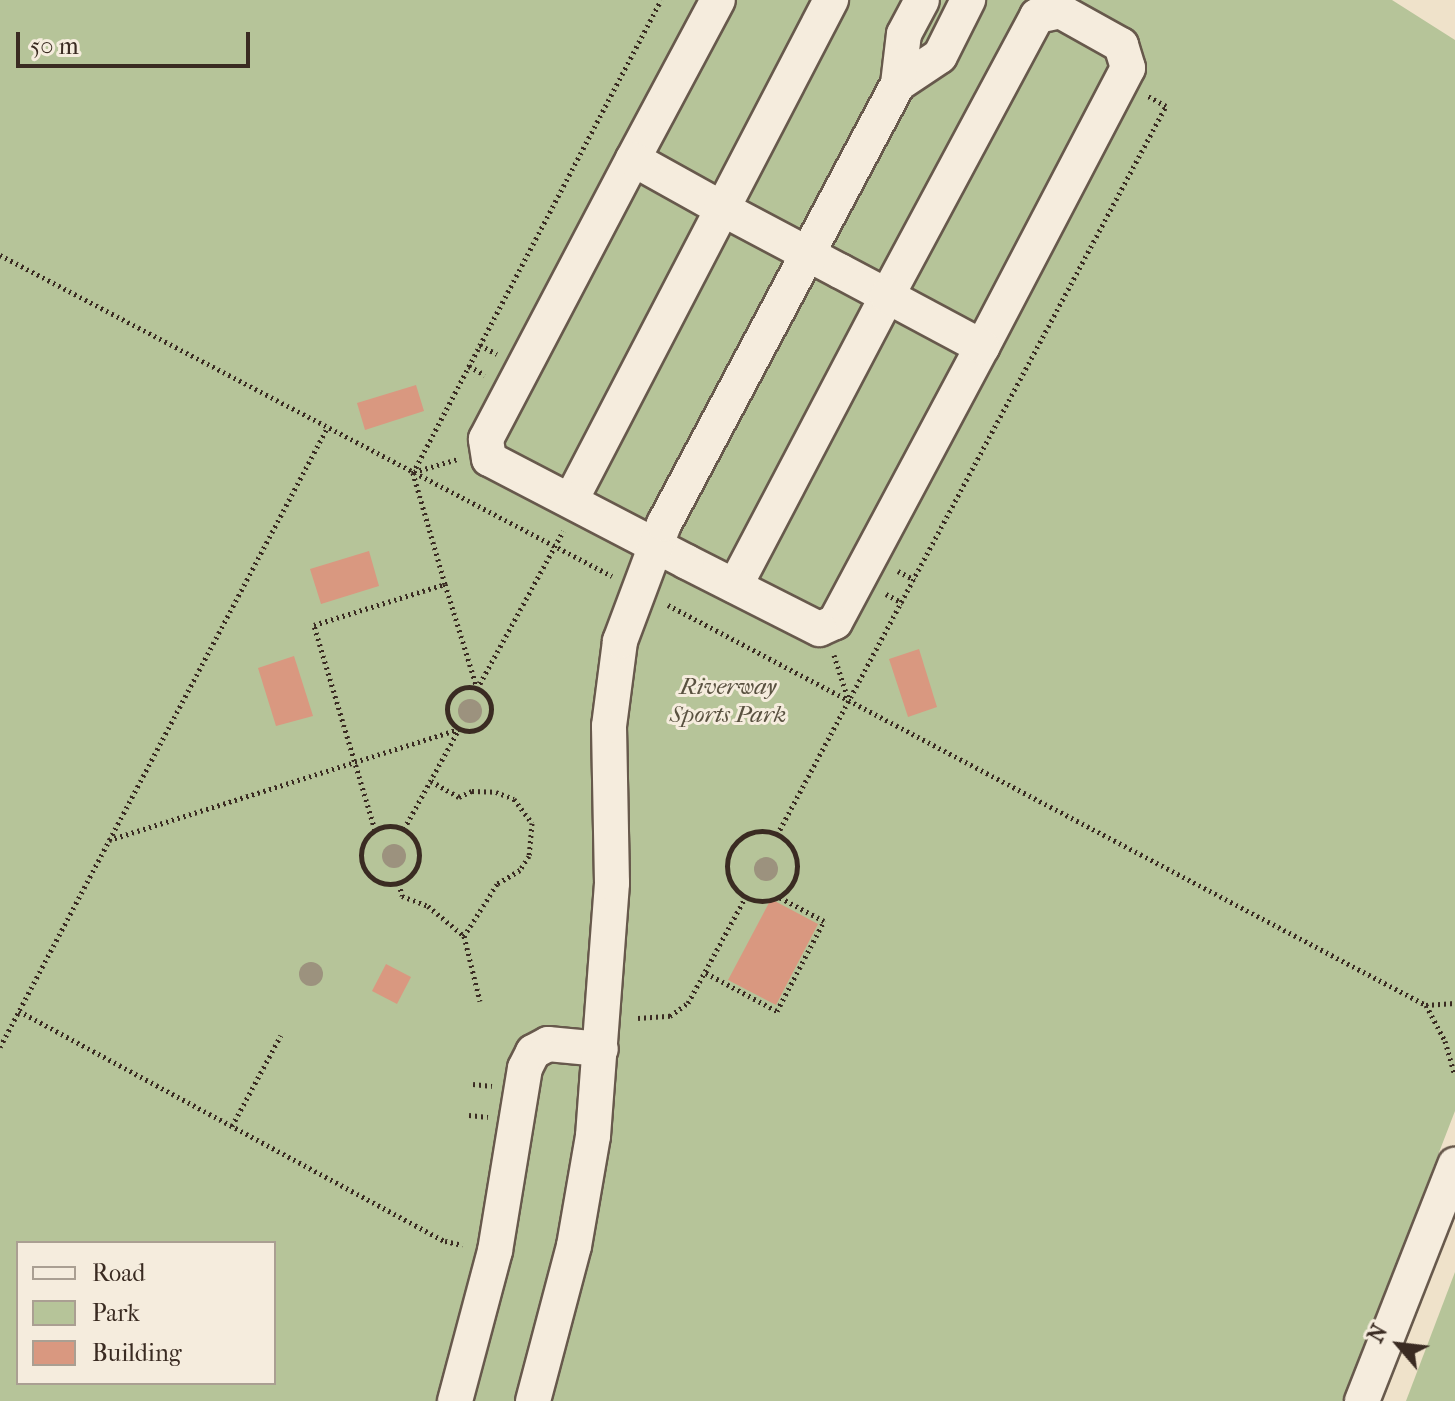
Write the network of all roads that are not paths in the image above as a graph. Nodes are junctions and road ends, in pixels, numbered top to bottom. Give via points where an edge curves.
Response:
1 (718, 0) edge
2 (831, 0) edge
3 (922, 0) edge
4 (968, 0) edge
5 (898, 84) junction
6 (633, 159) junction
7 (721, 208) junction
8 (807, 254) junction
9 (887, 296) junction
10 (982, 347) junction
11 (571, 500) junction
12 (655, 545) junction
13 (735, 586) junction
14 (601, 1049) junction
15 (1455, 1165) edge
16 (1455, 1215) edge
17 (455, 1401) edge
18 (533, 1401) edge
19 (1362, 1401) edge
20 (1383, 1401) edge

1 - 6 street
2 - 7 street
3 - 5 street via 904,34
4 - 5 street via 940,56
5 - 8 street
6 - 7 street
6 - 11 street via 486,439 489,459
7 - 8 street
7 - 11 street
8 - 9 street
8 - 12 street
9 - 10 street
9 - 10 street via 1037,16 1060,11 1121,45 1128,68
9 - 13 street
10 - 13 street via 835,622 819,629
11 - 12 street
12 - 13 street
12 - 14 street via 613,673 612,883
14 - 17 street via 548,1044 533,1052 525,1068 495,1251
14 - 18 street via 574,1246
15 - 19 street
16 - 20 street

